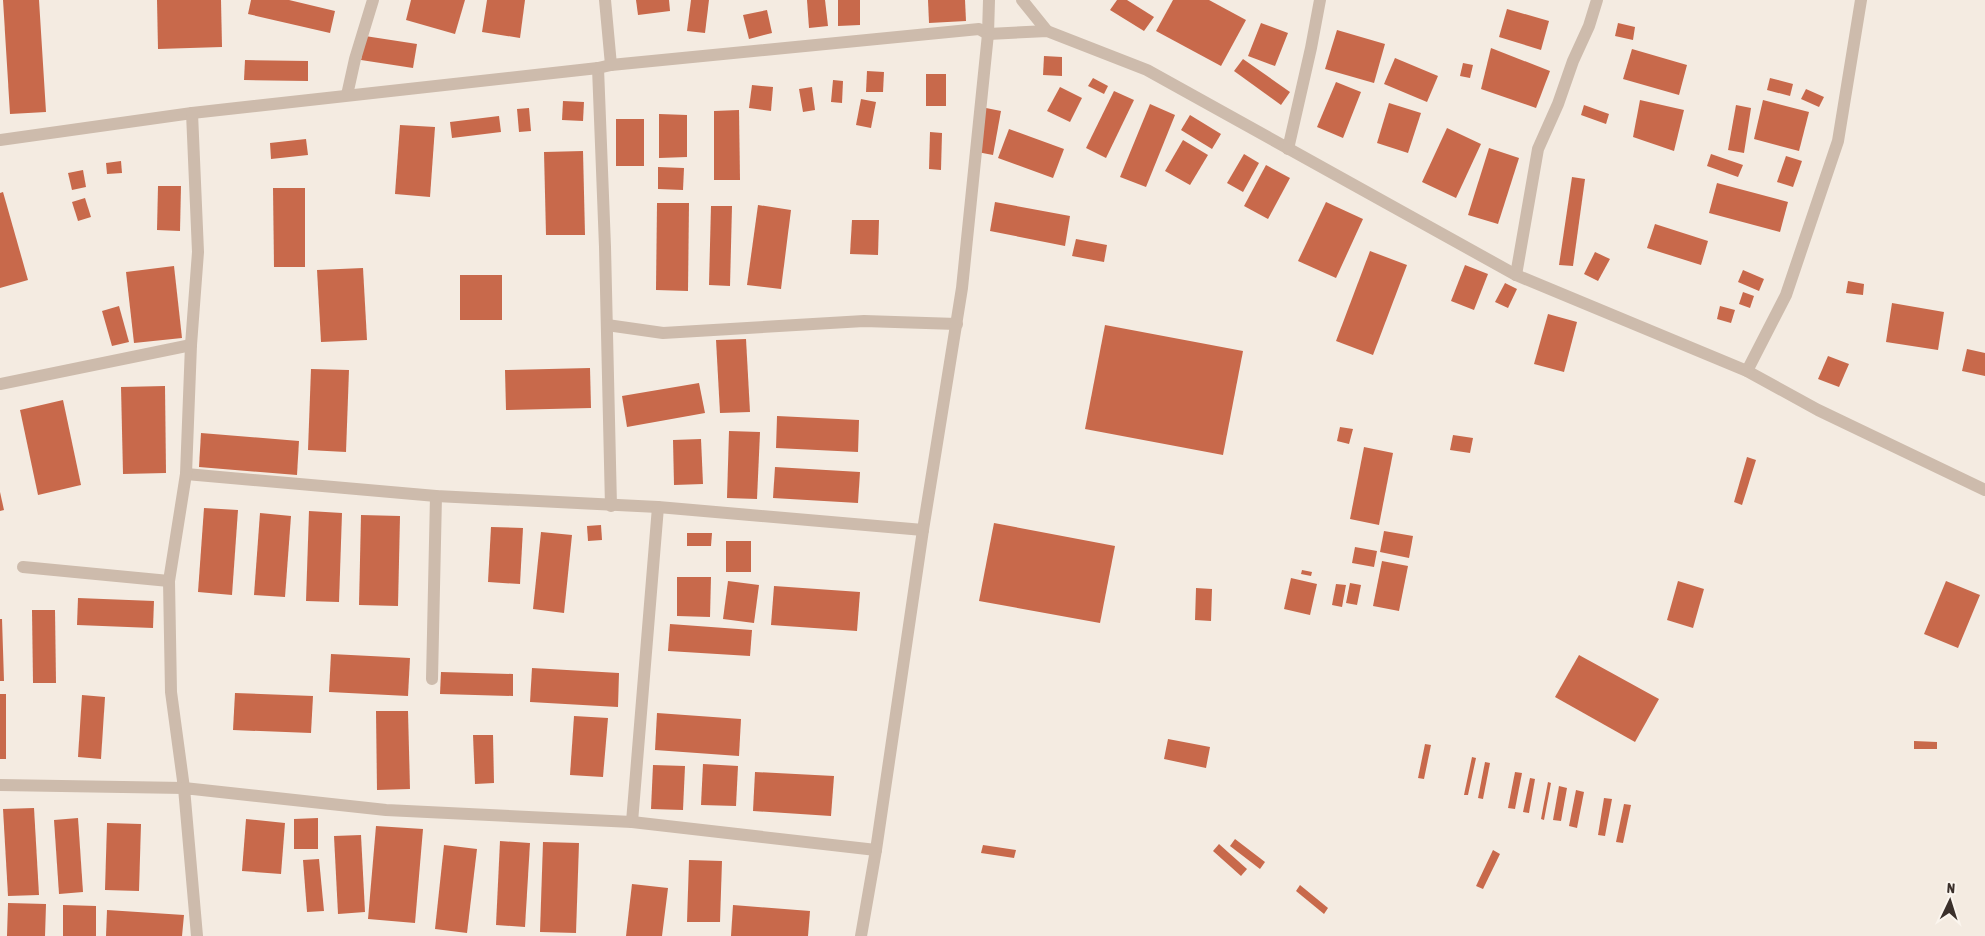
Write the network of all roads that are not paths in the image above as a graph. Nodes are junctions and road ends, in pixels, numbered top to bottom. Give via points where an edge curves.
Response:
1 (373, 0) edge
2 (605, 0) edge
3 (989, 0) edge
4 (1022, 0) edge
5 (1320, 0) edge
6 (1597, 0) edge
7 (1861, 0) edge
8 (1047, 31) junction
9 (988, 34) junction
10 (611, 65) junction
11 (598, 68) junction
12 (347, 96) junction
13 (192, 112) junction
14 (0, 140) edge
15 (1288, 149) junction
16 (1516, 275) junction
17 (957, 324) junction
18 (607, 325) junction
19 (191, 345) junction
20 (1747, 372) junction
21 (0, 384) edge
22 (186, 474) junction
23 (1985, 490) edge
24 (436, 496) junction
25 (611, 506) junction
26 (658, 507) junction
27 (923, 530) junction
28 (23, 567) dead end
29 (169, 581) junction
30 (432, 680) dead end
31 (0, 785) edge
32 (184, 788) junction
33 (632, 822) junction
34 (876, 850) junction
35 (198, 936) edge
36 (860, 936) edge

1 - 12 street
2 - 10 street
3 - 9 street
4 - 8 street
5 - 15 street
6 - 16 street via 1538,149
7 - 20 street via 1838,141 1786,295
8 - 9 street
8 - 15 street via 1147,70
9 - 10 street via 979,29
9 - 17 street
10 - 11 street
11 - 12 street
11 - 18 street
12 - 13 street
13 - 14 street
13 - 19 street via 198,252
15 - 16 street
16 - 20 street
17 - 18 street via 864,321 663,333
17 - 27 street
18 - 25 street
19 - 21 street
19 - 22 street
20 - 23 street via 1818,410
22 - 24 street
22 - 29 street
24 - 25 street
24 - 30 street
25 - 26 street
26 - 27 street
26 - 33 street
27 - 34 street
28 - 29 street
29 - 32 street via 171,692
31 - 32 street
32 - 33 street via 386,810
32 - 35 street
33 - 34 street
34 - 36 street

